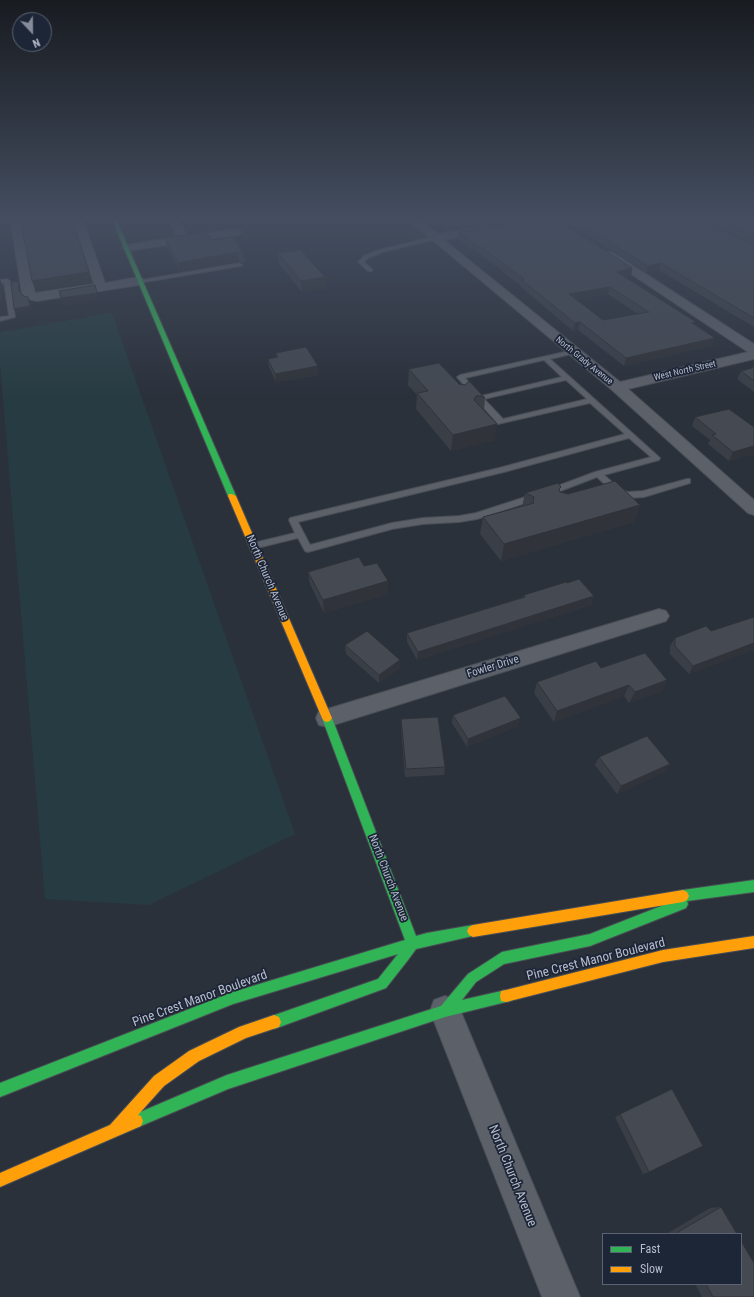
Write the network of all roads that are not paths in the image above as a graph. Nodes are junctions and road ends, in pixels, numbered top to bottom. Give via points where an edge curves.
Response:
1 (25, 278) edge
2 (98, 278) edge
3 (138, 278) edge
4 (161, 278) edge
5 (483, 278) edge
6 (643, 278) edge
7 (139, 281) junction
8 (0, 282) edge
9 (101, 287) junction
10 (0, 319) edge
11 (754, 350) edge
12 (574, 352) junction
13 (754, 355) edge
14 (545, 358) junction
15 (567, 378) junction
16 (466, 384) junction
17 (616, 387) junction
18 (459, 390) edge
19 (479, 398) junction
20 (592, 400) junction
21 (488, 421) edge
22 (501, 422) junction
23 (630, 435) junction
24 (598, 474) junction
25 (688, 481) dead end
26 (570, 485) junction
27 (573, 494) edge
28 (754, 509) edge
29 (477, 516) junction
30 (499, 519) edge
31 (300, 535) junction
32 (253, 546) junction
33 (659, 616) dead end
34 (327, 718) junction
35 (754, 886) edge
36 (708, 892) junction
37 (754, 942) edge
38 (412, 943) junction
39 (445, 1011) junction
40 (0, 1090) edge
41 (115, 1130) junction
42 (0, 1180) edge
43 (561, 1297) edge

1 - 9 street via 28,294 33,297
2 - 9 street
3 - 7 street, North Church Avenue
4 - 7 lane
5 - 12 street, North Grady Avenue
6 - 11 street
7 - 9 street
7 - 32 street, North Church Avenue
8 - 10 lane via 7,281 12,317
12 - 14 lane
12 - 17 street, North Grady Avenue
13 - 17 street, West North Street
14 - 15 lane
14 - 16 lane via 460,377
15 - 19 lane
15 - 20 lane
16 - 18 lane
16 - 19 lane
17 - 28 street, North Grady Avenue
19 - 22 lane
20 - 22 lane
20 - 23 lane
21 - 22 lane
23 - 24 lane via 656,458
23 - 31 lane via 501,470 293,520
24 - 25 lane via 618,492 628,495 644,494
24 - 26 lane
26 - 27 lane
26 - 29 lane
29 - 30 lane
29 - 31 lane via 392,526 308,549
31 - 32 lane
32 - 34 street, North Church Avenue
33 - 34 street, Fowler Drive
34 - 38 street, North Church Avenue
35 - 36 street, Pine Crest Manor Boulevard
36 - 38 street, Pine Crest Manor Boulevard
36 - 39 street, Pine Crest Manor Boulevard via 590,940 502,958 472,978
37 - 39 street, Pine Crest Manor Boulevard via 663,956
38 - 40 street, Pine Crest Manor Boulevard via 233,998
38 - 41 street, Pine Crest Manor Boulevard via 382,984 244,1032 194,1056 159,1081
39 - 41 street, Pine Crest Manor Boulevard via 227,1082
39 - 43 street, North Church Avenue
41 - 42 street, Pine Crest Manor Boulevard

